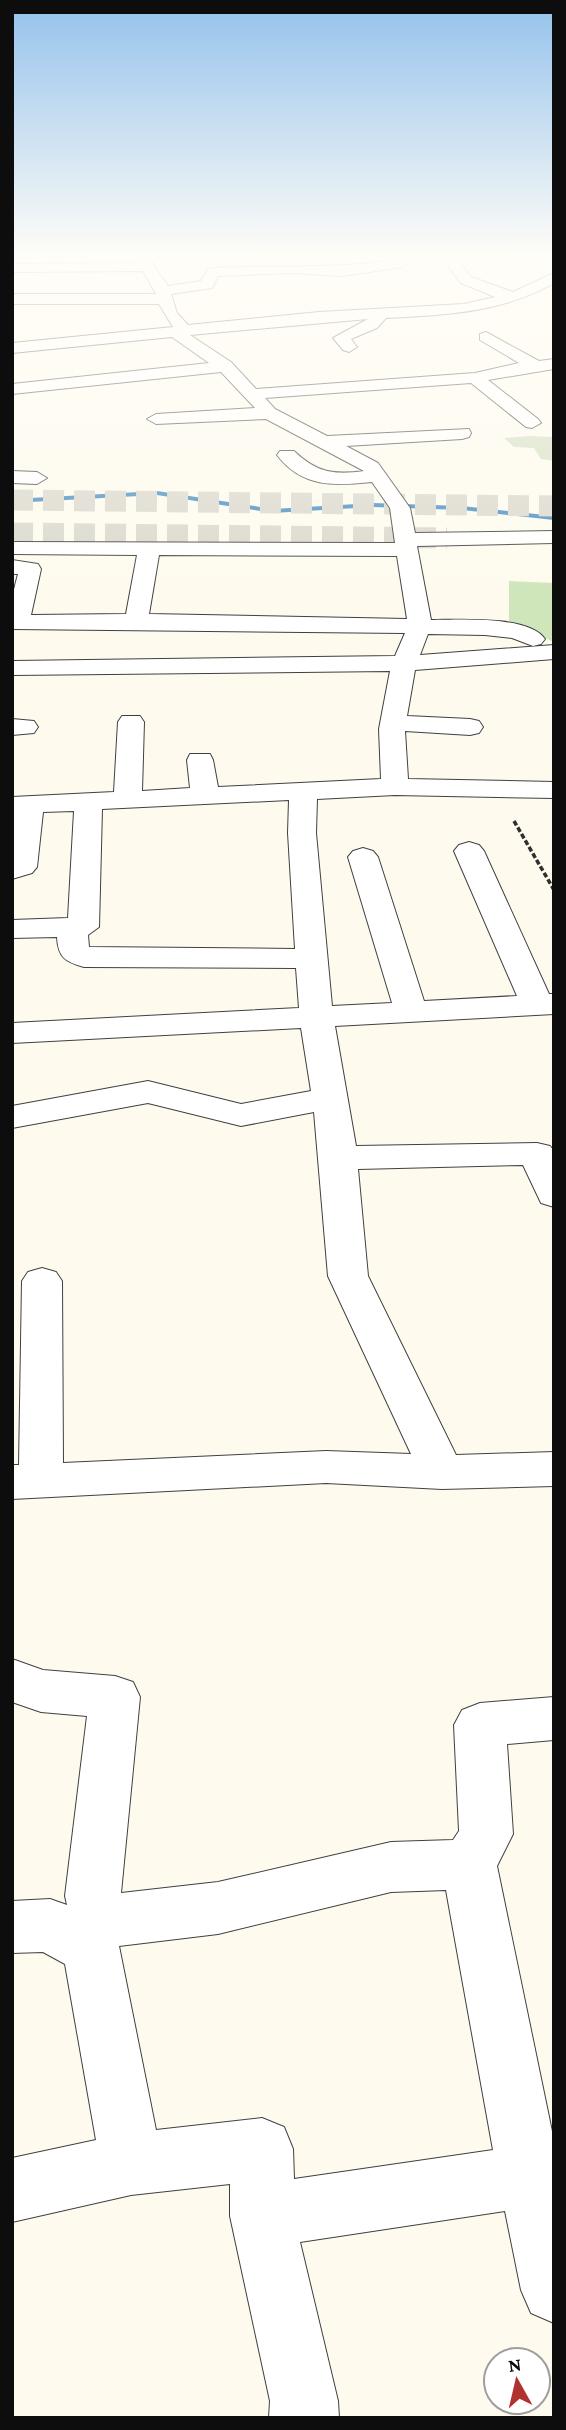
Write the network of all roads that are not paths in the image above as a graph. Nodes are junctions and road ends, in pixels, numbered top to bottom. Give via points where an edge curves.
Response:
1 (201, 368) edge
2 (227, 368) edge
3 (526, 368) edge
4 (325, 369) dead end
5 (174, 371) junction
6 (503, 371) junction
7 (475, 378) junction
8 (371, 385) junction
9 (184, 386) dead end
10 (528, 387) dead end
11 (12, 389) edge
12 (263, 411) junction
13 (158, 413) dead end
14 (532, 423) dead end
15 (462, 433) dead end
16 (325, 442) junction
17 (287, 455) dead end
18 (376, 475) junction
19 (12, 477) edge
20 (37, 478) dead end
21 (554, 537) edge
22 (407, 545) junction
23 (12, 548) edge
24 (149, 548) junction
25 (12, 567) edge
26 (136, 621) junction
27 (15, 622) edge
28 (420, 626) junction
29 (548, 650) edge
30 (404, 663) junction
31 (12, 668) edge
32 (131, 722) dead end
33 (393, 723) junction
34 (469, 727) dead end
35 (200, 760) dead end
36 (395, 787) junction
37 (554, 790) edge
38 (303, 791) junction
39 (205, 796) junction
40 (128, 800) junction
41 (88, 802) junction
42 (21, 805) edge
43 (469, 852) dead end
44 (363, 857) dead end
45 (12, 870) edge
46 (72, 927) junction
47 (12, 929) edge
48 (312, 958) junction
49 (545, 1004) edge
50 (411, 1010) junction
51 (316, 1015) junction
52 (12, 1033) edge
53 (330, 1098) junction
54 (12, 1117) edge
55 (338, 1158) junction
56 (554, 1195) edge
57 (42, 1281) dead end
58 (554, 1469) edge
59 (442, 1472) junction
60 (27, 1481) edge
61 (12, 1681) edge
62 (554, 1718) edge
63 (469, 1864) junction
64 (58, 1927) edge
65 (131, 2164) junction
66 (541, 2174) edge
67 (12, 2190) edge
68 (262, 2216) junction
69 (554, 2290) edge
70 (304, 2418) edge

1 - 5 street
2 - 12 street
3 - 6 street
4 - 8 street
5 - 9 street
5 - 11 street
6 - 7 street
6 - 10 street
7 - 8 street
7 - 14 street
8 - 12 street
12 - 13 street
12 - 16 street
15 - 16 street
16 - 18 street
17 - 18 street via 305,474 323,480
18 - 22 street via 400,508
19 - 20 street
21 - 22 street via 513,548
22 - 24 street
22 - 28 street
23 - 24 street
24 - 26 street
25 - 27 street via 30,569
26 - 27 street
26 - 28 street
28 - 29 street via 517,631
28 - 30 street
29 - 30 street
30 - 31 street
30 - 33 street
32 - 40 street
33 - 34 street
33 - 36 street
35 - 39 street
36 - 37 street
36 - 38 street
38 - 39 street
38 - 48 street
39 - 40 street
40 - 41 street
41 - 42 street
41 - 46 street via 83,927
42 - 45 street via 23,867
43 - 49 street
44 - 50 street
46 - 47 street
46 - 48 street via 74,952 84,957
48 - 51 street
49 - 50 street
50 - 51 street
51 - 52 street
51 - 53 street
53 - 54 street via 241,1115 148,1092
53 - 55 street
55 - 56 street via 537,1154
55 - 59 street via 348,1276
57 - 60 street
58 - 59 street
59 - 60 street via 326,1468
61 - 64 street via 41,1690 115,1698 93,1896
62 - 63 street via 480,1726 486,1834
63 - 64 street via 391,1867 218,1908
63 - 66 street
64 - 65 street via 90,1948
65 - 67 street
65 - 68 street via 261,2149
66 - 68 street
66 - 69 street
68 - 70 street

